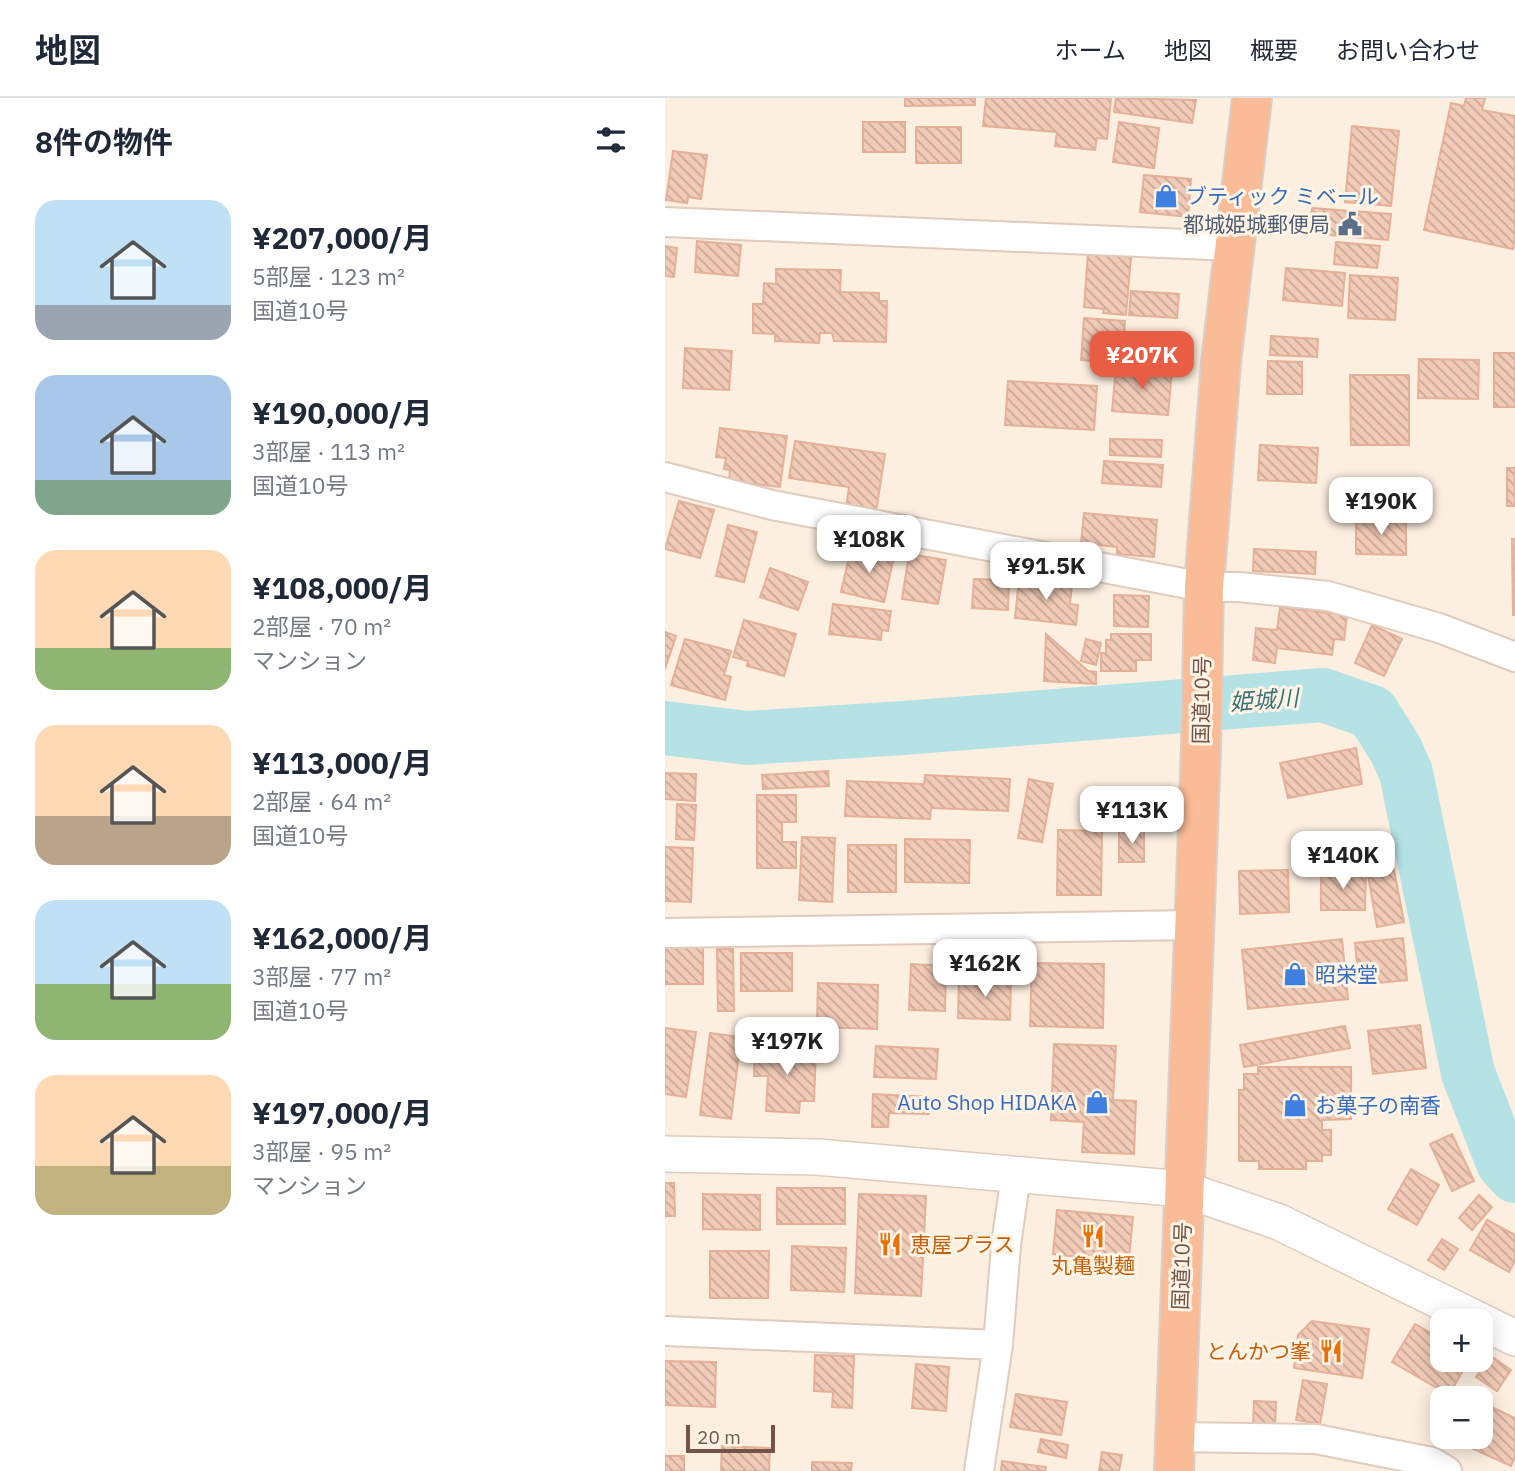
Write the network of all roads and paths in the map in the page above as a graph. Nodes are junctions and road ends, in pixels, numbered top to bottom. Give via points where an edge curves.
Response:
1 (1252, 98) edge
2 (665, 222) edge
3 (1234, 246) junction
4 (665, 477) edge
5 (1203, 587) junction
6 (1515, 656) edge
7 (1193, 925) junction
8 (665, 933) edge
9 (665, 1154) edge
10 (1016, 1175) junction
11 (1184, 1189) junction
12 (665, 1331) edge
13 (1515, 1338) edge
14 (998, 1345) junction
15 (1175, 1454) edge
16 (979, 1471) edge
17 (1447, 1471) edge

1 - 3 highway, 国道10号
2 - 3 street
3 - 5 highway, 国道10号
4 - 5 street via 772,505
5 - 6 street via 1328,596
5 - 7 highway, 国道10号
7 - 8 street
7 - 11 highway, 国道10号
9 - 10 street via 817,1157
10 - 11 street
10 - 14 street
11 - 13 street via 1279,1222
11 - 15 highway, 国道10号
12 - 14 street
14 - 16 street
15 - 17 street via 1316,1439 1432,1462

